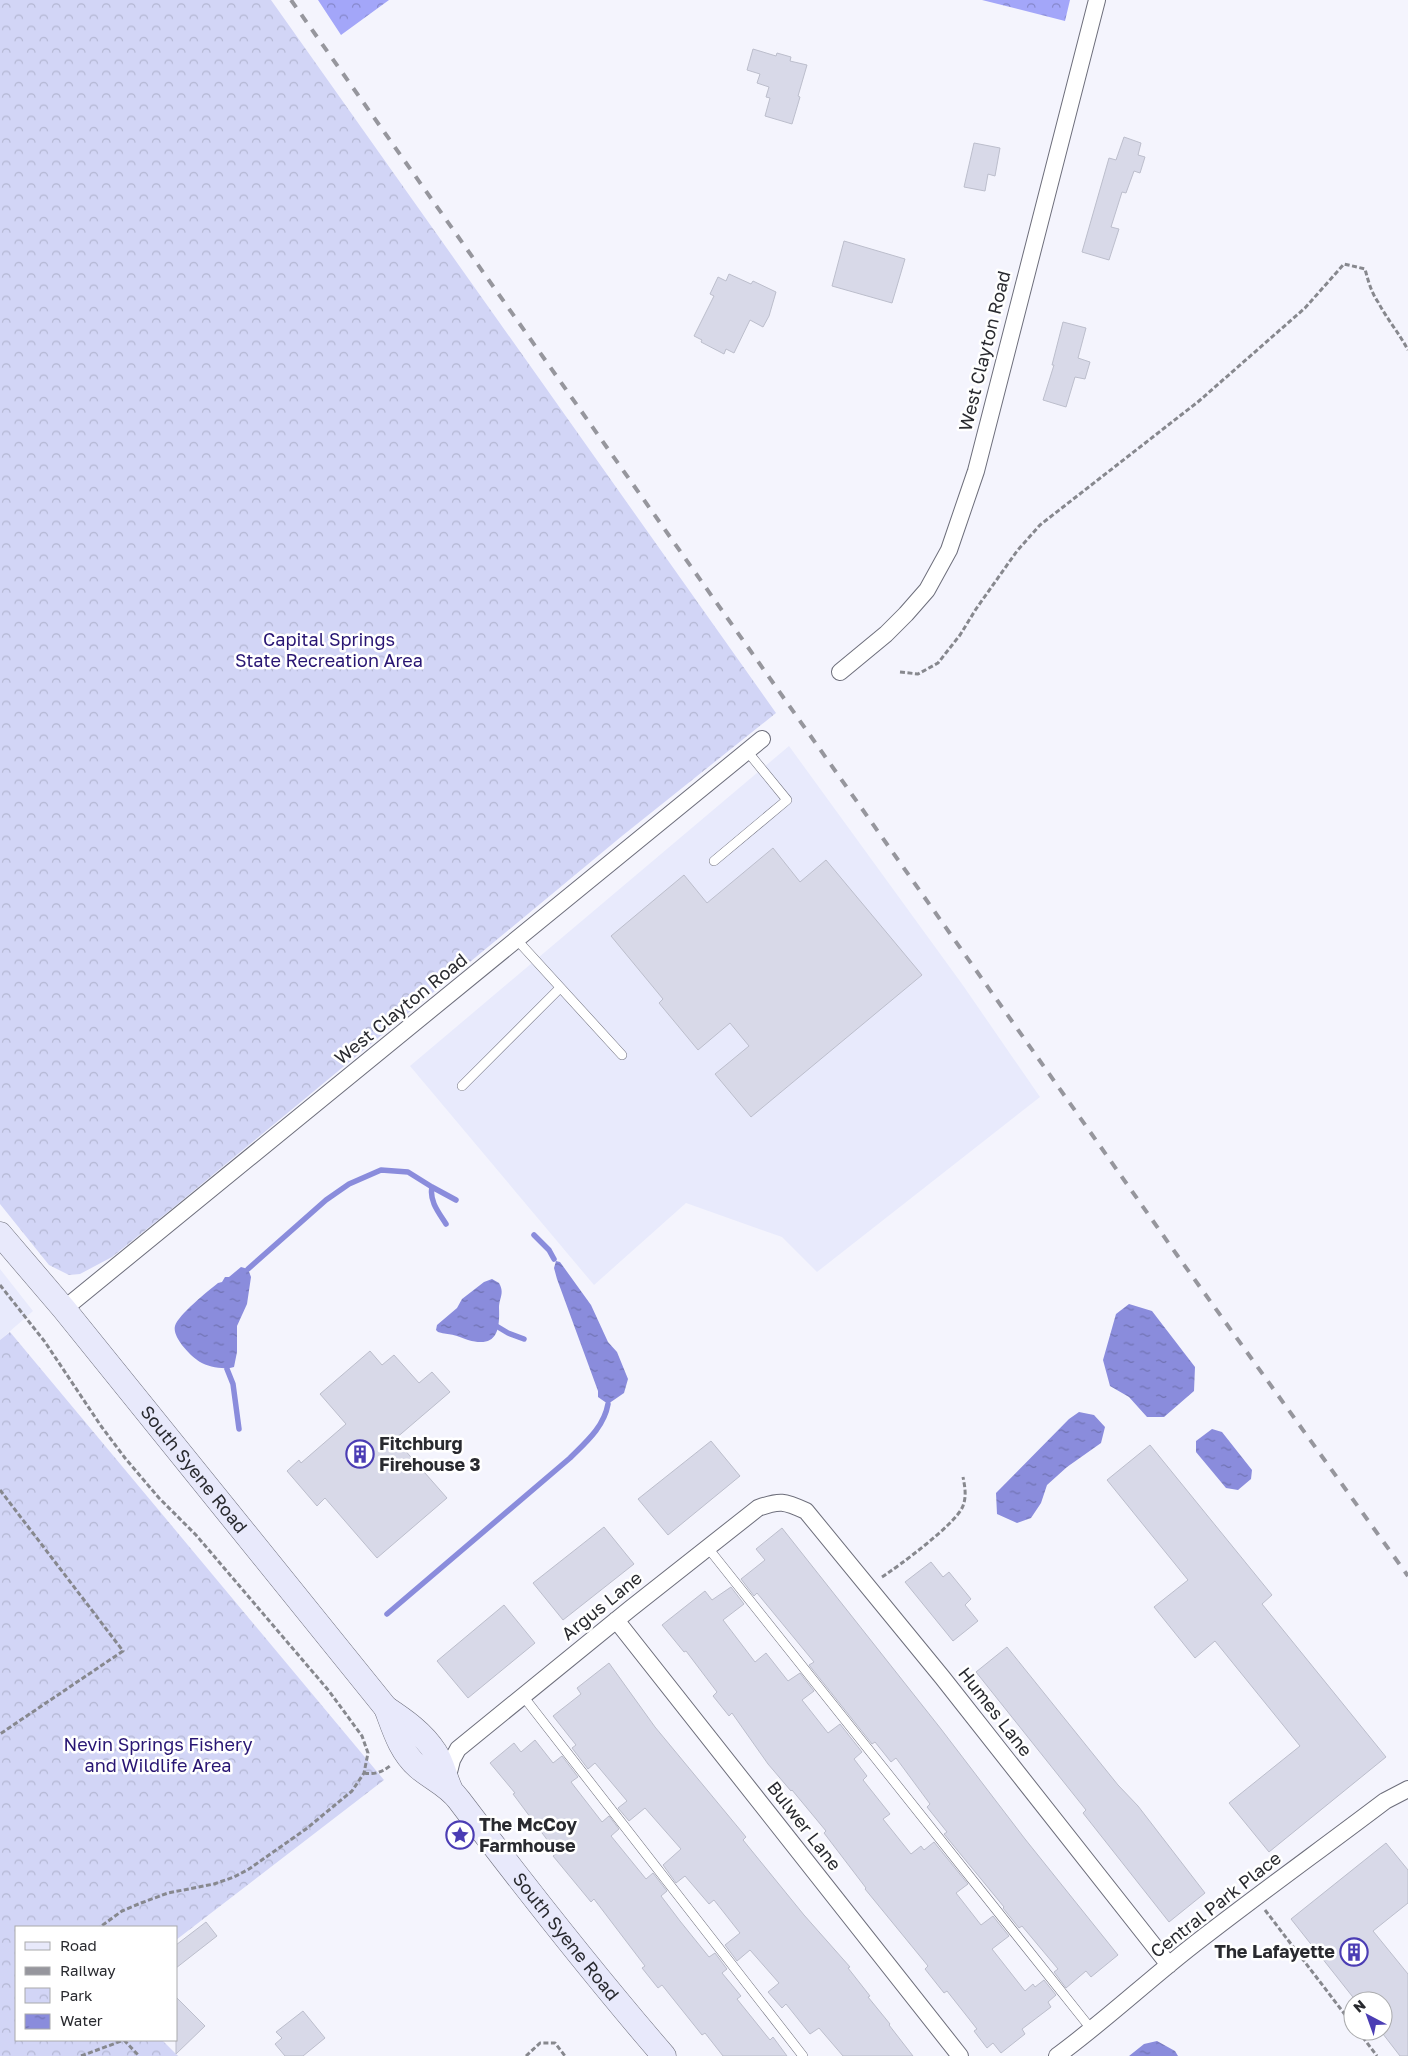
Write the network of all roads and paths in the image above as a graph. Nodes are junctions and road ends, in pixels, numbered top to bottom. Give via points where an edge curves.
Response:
1 (1096, 0) edge
2 (1408, 350) edge
3 (840, 672) dead end
4 (900, 672) dead end
5 (762, 739) dead end
6 (747, 751) junction
7 (714, 861) dead end
8 (517, 940) junction
9 (560, 988) junction
10 (622, 1055) dead end
11 (462, 1086) dead end
12 (0, 1234) edge
13 (0, 1285) edge
14 (64, 1309) junction
15 (963, 1477) dead end
16 (0, 1490) edge
17 (776, 1502) joint
18 (708, 1548) junction
19 (866, 1587) junction
20 (616, 1620) junction
21 (523, 1696) junction
22 (386, 1708) junction
23 (0, 1734) edge
24 (458, 1749) junction
25 (435, 1752) junction
26 (392, 1764) dead end
27 (364, 1773) junction
28 (448, 1784) junction
29 (1406, 1788) edge
30 (1270, 1916) dead end
31 (101, 1926) edge
32 (1169, 1965) junction
33 (626, 2012) junction
34 (1343, 2012) edge
35 (1092, 2030) junction
36 (121, 2041) edge
37 (125, 2041) edge
38 (1366, 2041) edge
39 (82, 2056) edge
40 (139, 2056) edge
41 (526, 2056) edge
42 (565, 2056) edge
43 (650, 2056) edge
44 (664, 2056) edge
45 (803, 2056) edge
46 (960, 2056) edge
47 (1057, 2056) edge
48 (1377, 2056) edge

1 - 3 street, West Clayton Road via 976,470 949,550 926,590 906,614
2 - 4 path via 1377,302 1365,269 1344,264 1305,308 1199,401 1040,526 1017,551 938,663 918,674
5 - 6 street, West Clayton Road
6 - 7 lane via 787,800
6 - 8 street, West Clayton Road
8 - 9 lane
8 - 14 street, West Clayton Road
9 - 10 lane
9 - 11 lane
12 - 14 street, South Syene Road
13 - 27 path via 45,1342 125,1458 196,1535 329,1691 362,1736 368,1753
14 - 22 street, South Syene Road
15 - 19 path via 966,1494 955,1518 886,1575
16 - 23 path via 123,1651
17 - 18 street, Argus Lane via 758,1508
17 - 19 street, Humes Lane via 806,1511
18 - 20 street, Argus Lane
18 - 35 lane
19 - 32 street, Humes Lane
20 - 21 street, Argus Lane
20 - 46 street, Bulwer Lane
21 - 24 street, Argus Lane
21 - 45 lane
22 - 25 street, South Syene Road via 414,1727
22 - 28 street, South Syene Road via 398,1741 406,1752 418,1766
24 - 25 street via 444,1754
24 - 28 street, Argus Lane via 452,1760
25 - 28 street, South Syene Road
26 - 27 path via 373,1774
27 - 31 path via 352,1791 334,1808 249,1869 221,1882 141,1903 122,1911
28 - 33 street, South Syene Road via 481,1831
29 - 32 street, Central Park Place
30 - 34 path
32 - 35 street, Central Park Place
33 - 43 street, South Syene Road
33 - 44 street, South Syene Road
35 - 47 street, Central Park Place
36 - 39 path
37 - 40 path
38 - 48 path
41 - 42 path via 540,2043 555,2044

